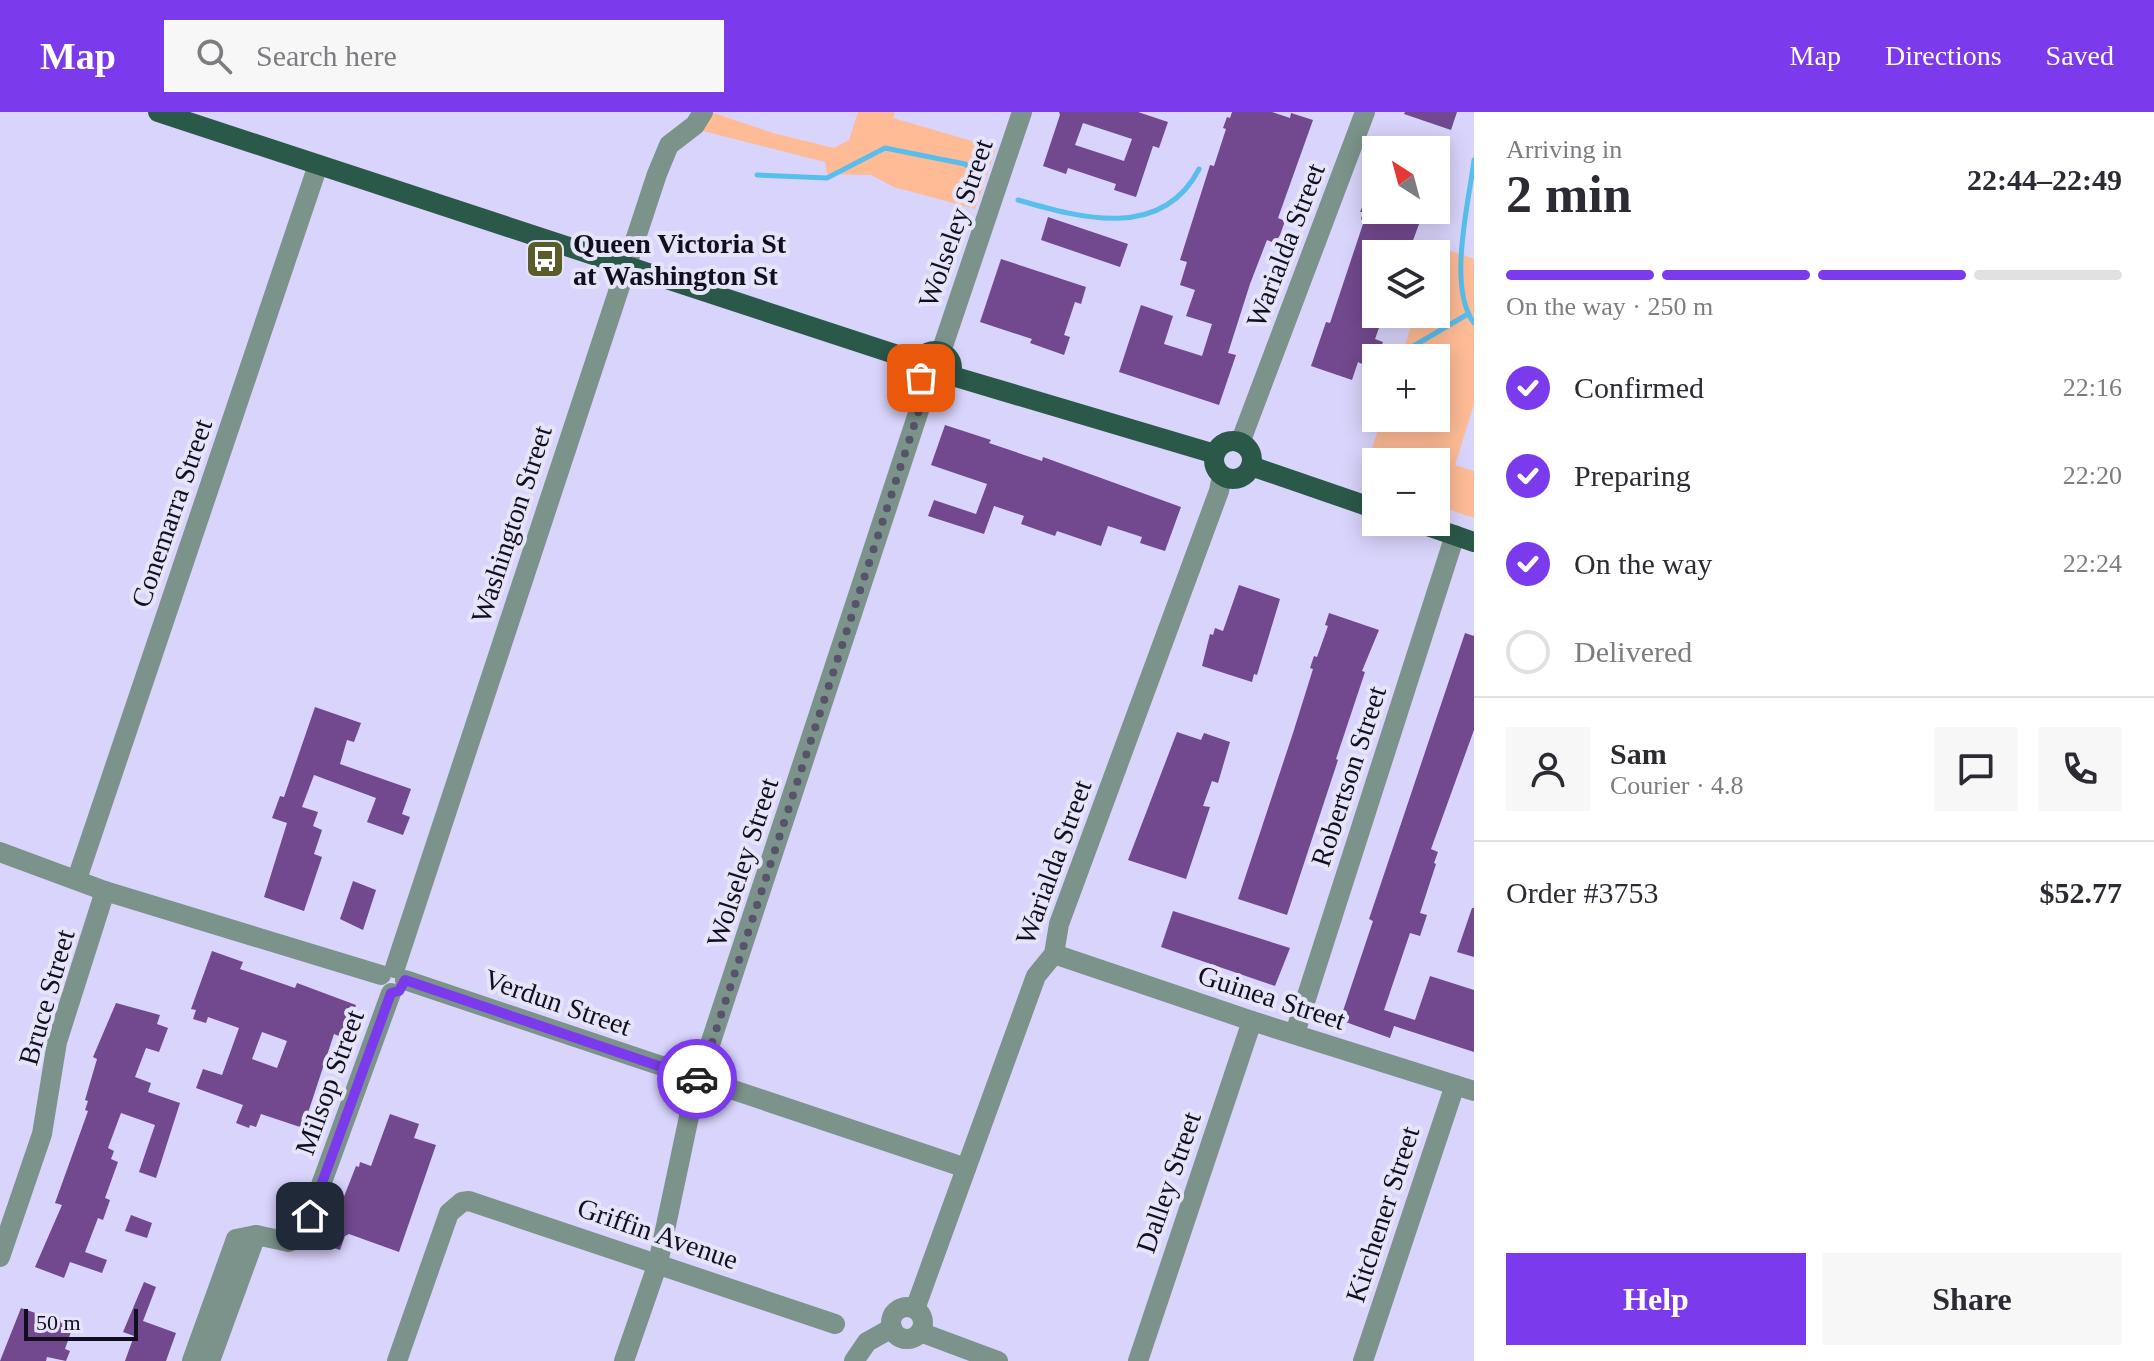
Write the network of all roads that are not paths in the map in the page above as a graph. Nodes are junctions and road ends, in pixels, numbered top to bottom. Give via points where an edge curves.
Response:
1 (158, 112) edge
2 (703, 112) edge
3 (1022, 112) edge
4 (1365, 112) edge
5 (318, 165) junction
6 (627, 266) junction
7 (941, 352) junction
8 (919, 362) junction
9 (949, 375) junction
10 (928, 383) junction
11 (1240, 443) junction
12 (1215, 454) junction
13 (1251, 466) junction
14 (1222, 476) junction
15 (1362, 504) edge
16 (1465, 539) edge
17 (0, 852) edge
18 (77, 879) junction
19 (105, 891) junction
20 (1054, 954) junction
21 (393, 979) junction
22 (1252, 1021) junction
23 (1295, 1033) junction
24 (700, 1080) junction
25 (1464, 1088) edge
26 (966, 1168) junction
27 (256, 1235) junction
28 (0, 1257) edge
29 (658, 1263) junction
30 (915, 1309) junction
31 (835, 1324) dead end
32 (892, 1328) junction
33 (920, 1332) junction
34 (192, 1361) edge
35 (210, 1361) edge
36 (397, 1361) edge
37 (624, 1361) edge
38 (854, 1361) edge
39 (998, 1361) edge
40 (1138, 1361) edge
41 (1363, 1361) edge

1 - 5 main road
2 - 6 street, Washington Street via 669,145
3 - 7 street, Wolseley Street
4 - 11 street, Warialda Street
5 - 6 main road
5 - 18 street, Conemarra Street
6 - 8 main road
6 - 21 street, Washington Street
7 - 8 main road via 928,353
7 - 9 main road via 950,361
8 - 10 main road via 920,375
9 - 10 main road via 939,384
9 - 12 main road
10 - 24 street, Wolseley Street
11 - 12 main road via 1229,442
11 - 13 main road via 1251,453
12 - 14 main road via 1214,466
13 - 14 main road via 1238,479
13 - 15 main road
14 - 20 street, Warialda Street via 1059,924
16 - 23 street, Robertson Street
17 - 18 street, Verdun Street
18 - 19 street, Verdun Street
19 - 21 street, Verdun Street
19 - 28 street, Bruce Street via 57,1042 42,1134
20 - 22 street, Guinea Street
20 - 26 street, Warialda Street via 1036,976
21 - 24 street, Verdun Street
21 - 27 street, Milsop Street via 302,1237 289,1242
22 - 23 street, Guinea Street
22 - 40 street, Dalley Street
23 - 25 street, Guinea Street
24 - 26 street, Verdun Street
24 - 29 street, Wolseley Street
25 - 41 street, Kitchener Street
26 - 30 street, Warialda Street
27 - 34 street via 236,1239
27 - 35 street
29 - 31 street, Griffin Avenue
29 - 36 street, Griffin Avenue via 479,1201 462,1202 449,1213
29 - 37 street, Wolseley Street
30 - 32 street via 897,1310
30 - 33 street via 922,1317
32 - 33 street via 902,1338
32 - 38 street via 867,1342
33 - 39 street

